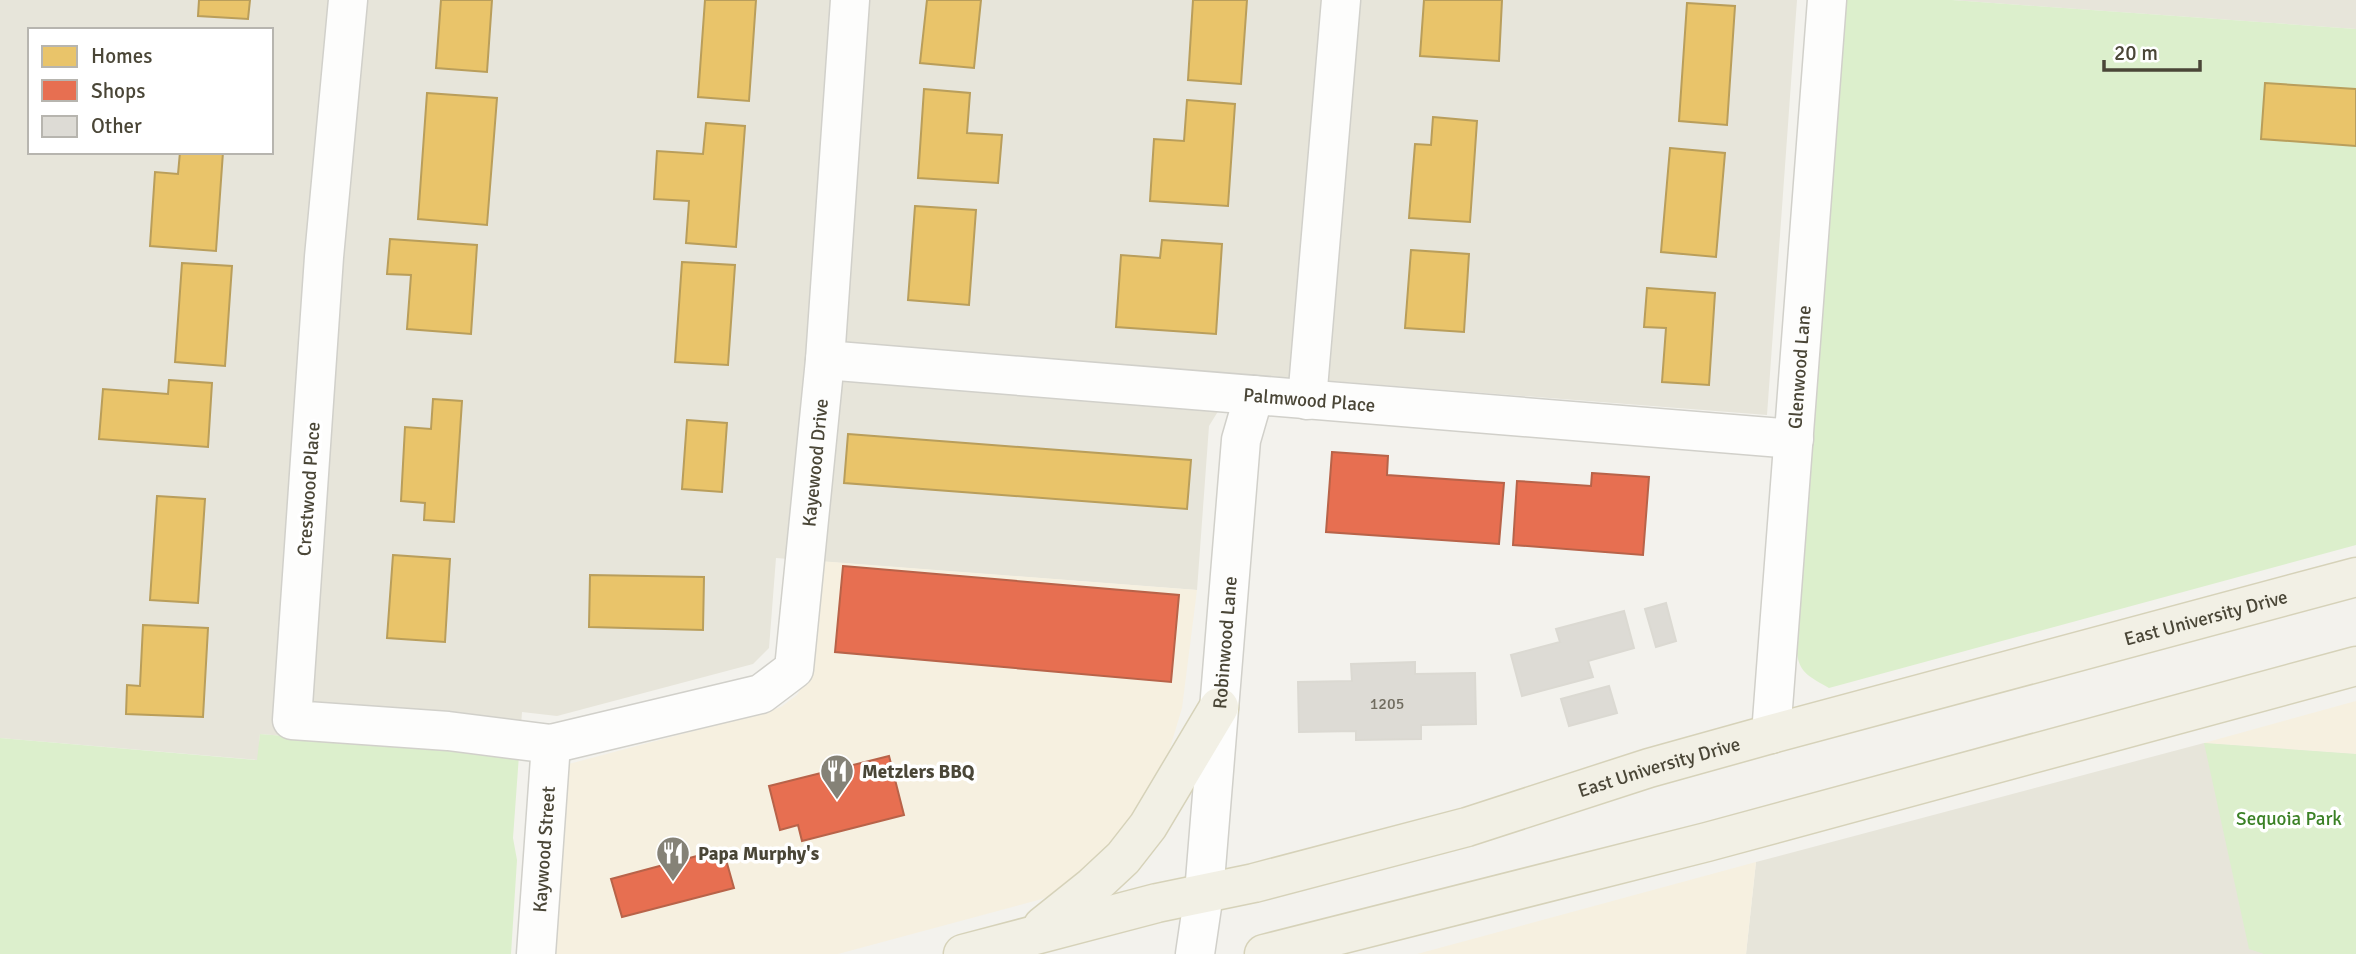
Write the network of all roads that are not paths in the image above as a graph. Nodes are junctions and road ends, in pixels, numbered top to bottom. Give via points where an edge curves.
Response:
1 (348, 0) edge
2 (850, 0) edge
3 (1341, 0) edge
4 (1827, 0) edge
5 (825, 360) junction
6 (1254, 395) junction
7 (1307, 400) junction
8 (1794, 439) junction
9 (2356, 577) edge
10 (2356, 666) edge
11 (1219, 707) junction
12 (1771, 734) junction
13 (551, 744) junction
14 (1204, 893) junction
15 (1406, 919) junction
16 (1031, 935) junction
17 (536, 954) edge
18 (963, 954) edge
19 (1195, 954) edge
20 (1264, 954) edge
21 (1328, 954) edge

1 - 13 street, Crestwood Place via 324,257 292,720
2 - 5 street, Kayewood Drive
3 - 7 street
4 - 8 street, Glenwood Lane
5 - 6 street, Palmwood Place
5 - 13 street, Kayewood Drive via 794,670 761,694
6 - 7 street, Palmwood Place
6 - 11 street, Robinwood Lane via 1241,440
7 - 8 street, Palmwood Place
8 - 12 street, Glenwood Lane
9 - 12 main road, East University Drive
10 - 15 main road
11 - 14 street, Robinwood Lane
11 - 16 main road via 1148,826 1123,858
12 - 14 main road, East University Drive via 1467,827
13 - 17 street, Kaywood Street
14 - 16 main road, East University Drive
14 - 19 street, Robinwood Lane
15 - 20 main road
15 - 21 main road
16 - 18 main road, East University Drive

